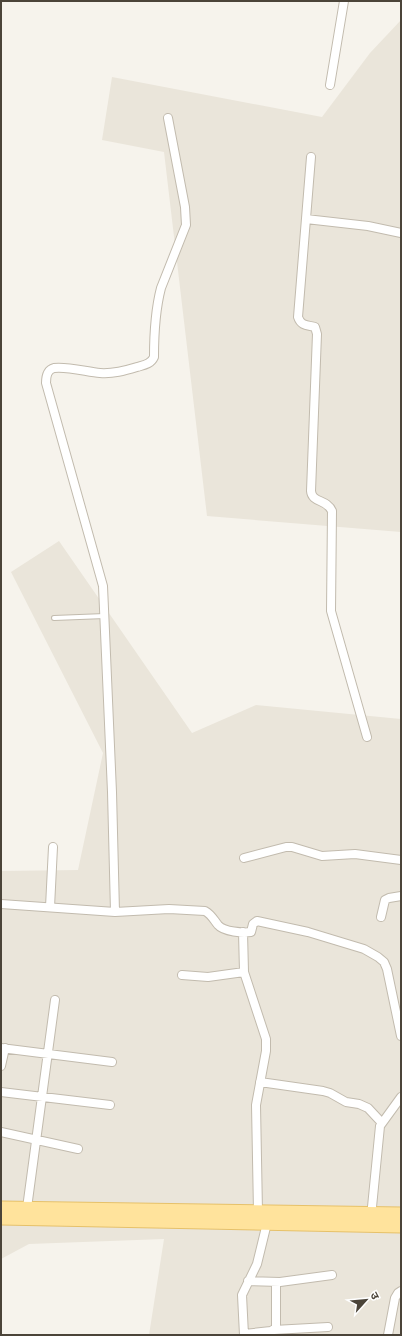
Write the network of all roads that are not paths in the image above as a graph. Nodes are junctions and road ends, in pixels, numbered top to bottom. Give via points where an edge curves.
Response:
1 (344, 1) edge
2 (330, 85) dead end
3 (168, 118) dead end
4 (312, 157) dead end
5 (306, 219) junction
6 (401, 233) edge
7 (105, 616) junction
8 (54, 618) dead end
9 (367, 737) dead end
10 (53, 847) dead end
11 (244, 858) dead end
12 (401, 860) edge
13 (401, 896) edge
14 (1, 904) edge
15 (50, 907) junction
16 (115, 912) junction
17 (381, 917) dead end
18 (243, 932) junction
19 (244, 972) junction
20 (182, 975) dead end
21 (55, 1000) dead end
22 (401, 1036) edge
23 (3, 1048) edge
24 (48, 1054) junction
25 (112, 1062) dead end
26 (1, 1066) edge
27 (260, 1082) junction
28 (1, 1092) edge
29 (401, 1097) edge
30 (42, 1098) junction
31 (110, 1105) dead end
32 (382, 1123) junction
33 (1, 1132) edge
34 (36, 1140) junction
35 (78, 1148) dead end
36 (1, 1208) edge
37 (27, 1208) junction
38 (401, 1214) edge
39 (265, 1216) junction
40 (1, 1218) edge
41 (370, 1219) junction
42 (401, 1226) edge
43 (332, 1275) dead end
44 (248, 1281) junction
45 (276, 1282) junction
46 (401, 1291) edge
47 (328, 1327) dead end
48 (274, 1330) junction
49 (244, 1334) edge
50 (388, 1335) edge

1 - 2 street
3 - 7 street via 186,225 158,299 152,362 112,373 54,368 48,371 46,376 103,586
4 - 5 street
5 - 6 street via 368,226
5 - 9 street via 298,317 303,325 315,327 317,334 311,495 330,506 332,511 331,611
7 - 8 lane
7 - 16 street
10 - 15 street
11 - 12 street via 292,847 322,856 355,854
13 - 17 street via 385,900
14 - 15 street
15 - 16 street
16 - 18 street via 176,909 205,911 222,928
18 - 19 street
18 - 22 street via 251,932 253,924 257,921 308,932 372,952 384,962 387,969
19 - 20 street via 208,977
19 - 27 street via 266,1039
21 - 24 street
23 - 24 street
23 - 26 street
24 - 25 street
24 - 30 street
27 - 32 street via 330,1093 346,1102 368,1108
27 - 39 street via 256,1105
28 - 30 street
29 - 32 street
30 - 31 street
30 - 34 street
32 - 41 street
33 - 34 street
34 - 35 street
34 - 37 street
36 - 37 main road
37 - 39 main road
38 - 41 main road
39 - 40 main road
39 - 41 main road
39 - 44 street via 257,1264
41 - 42 main road
43 - 45 street
44 - 45 street
44 - 49 street via 242,1295
45 - 48 street via 277,1325
46 - 50 street via 395,1298
47 - 48 street
48 - 49 street

